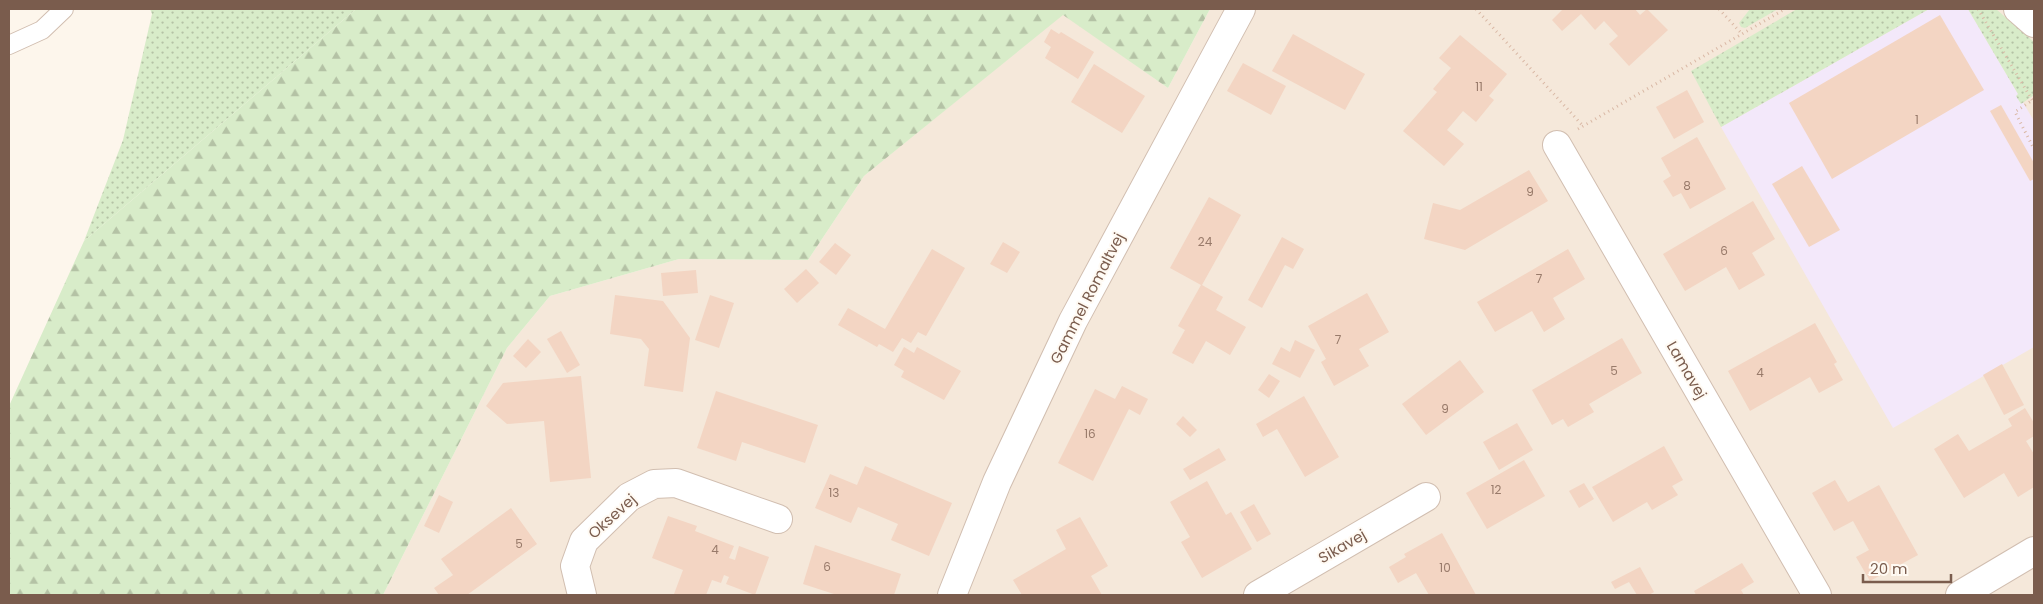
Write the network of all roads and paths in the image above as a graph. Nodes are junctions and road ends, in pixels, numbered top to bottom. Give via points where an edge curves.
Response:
1 (64, 9) edge
2 (1241, 9) edge
3 (1476, 9) edge
4 (1719, 9) edge
5 (1785, 9) edge
6 (1978, 9) edge
7 (2018, 9) edge
8 (2034, 23) edge
9 (1742, 34) junction
10 (9, 45) edge
11 (2033, 100) edge
12 (1583, 126) junction
13 (1557, 145) joint
14 (2034, 149) edge
15 (1426, 497) dead end
16 (778, 519) dead end
17 (2034, 551) edge
18 (582, 595) edge
19 (952, 595) edge
20 (1258, 595) edge
21 (1817, 595) edge
22 (1960, 595) edge

1 - 10 lane via 42,30
2 - 19 street, Gammel Romaltvej via 1073,321 997,482
3 - 12 path
4 - 9 path
5 - 9 path
6 - 11 path
7 - 8 street
9 - 12 path
11 - 14 path via 2015,112
12 - 13 path
13 - 21 street, Lamavej
15 - 20 street, Sikavej
16 - 18 street, Oksevej via 676,483 654,484 629,497 584,541 575,566
17 - 22 street

